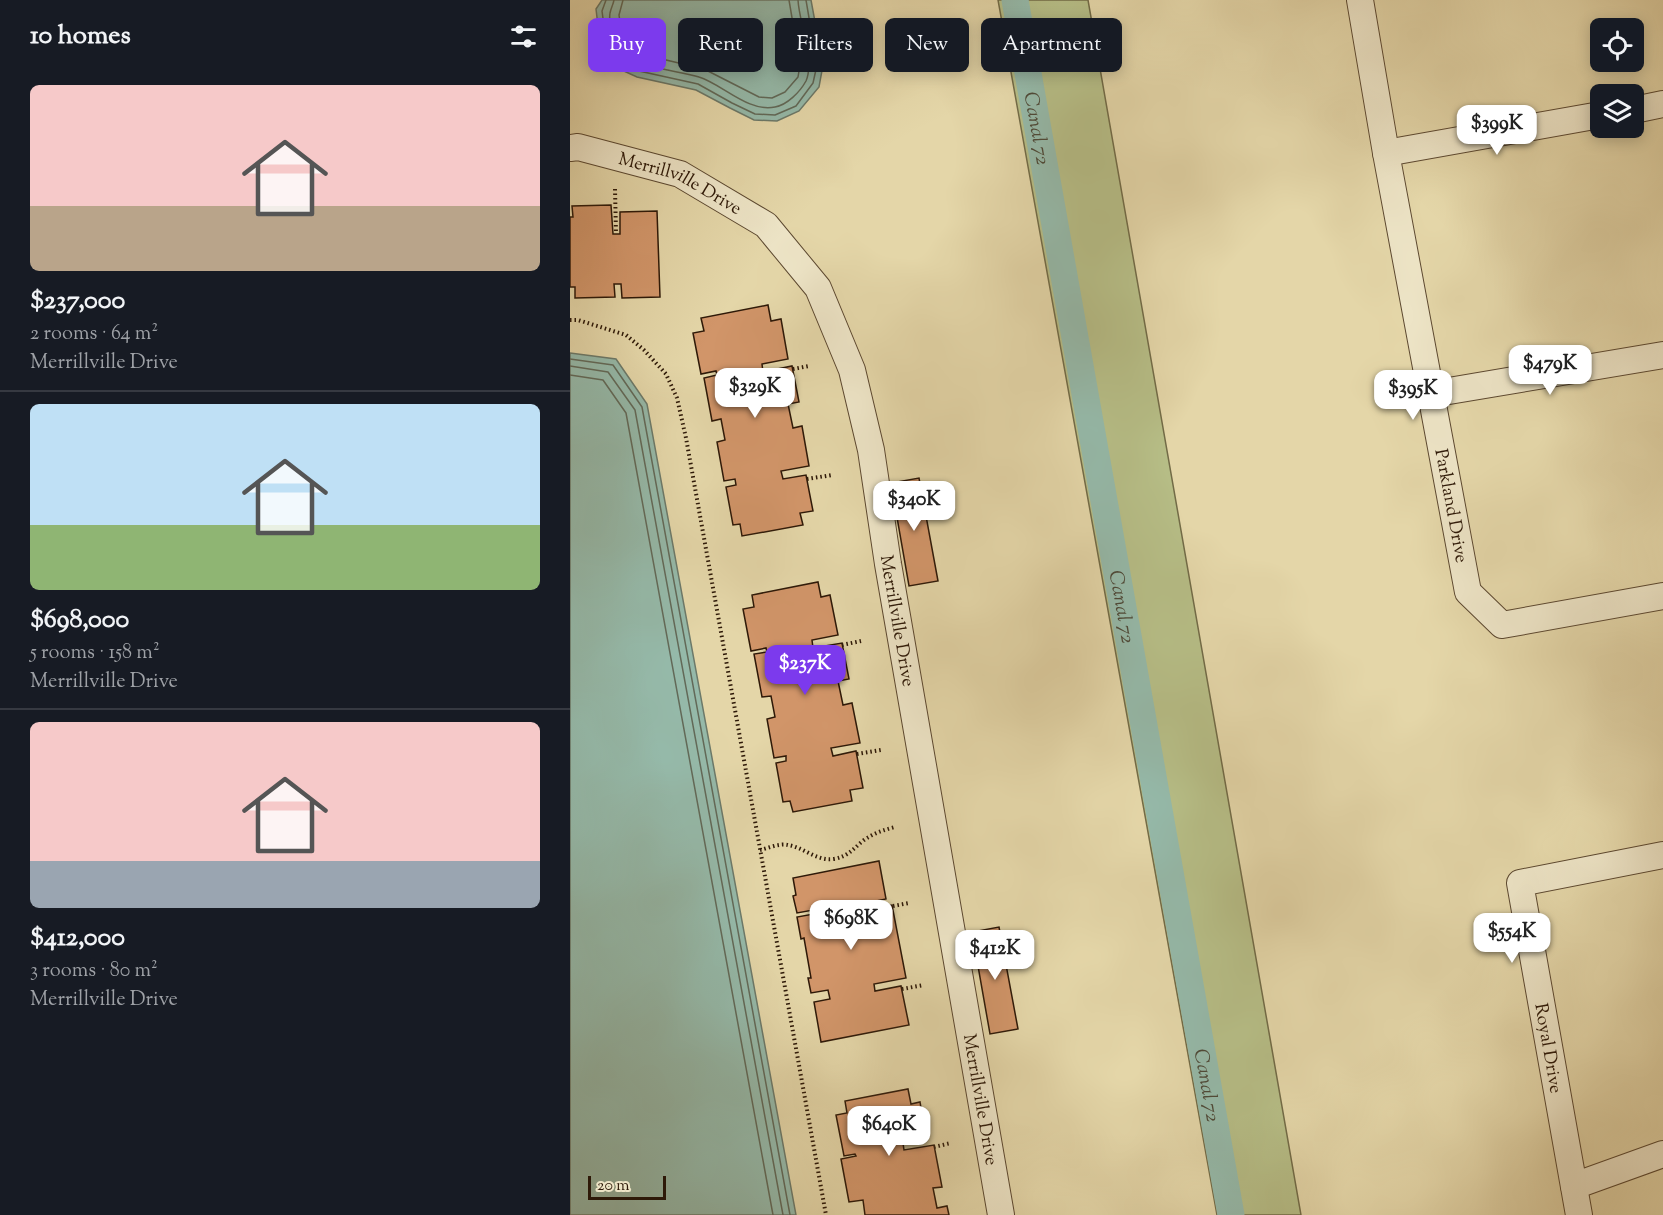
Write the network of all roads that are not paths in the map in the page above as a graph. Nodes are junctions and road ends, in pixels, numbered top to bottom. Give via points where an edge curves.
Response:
1 (1360, 0) edge
2 (1663, 104) edge
3 (1644, 108) edge
4 (1590, 117) edge
5 (570, 148) edge
6 (1386, 153) junction
7 (1663, 355) edge
8 (1431, 394) junction
9 (1663, 596) edge
10 (1663, 855) edge
11 (1663, 1154) edge
12 (1574, 1186) junction
13 (1001, 1215) edge
14 (1579, 1215) edge

1 - 6 street, Parkland Drive
2 - 3 street
4 - 6 street
5 - 13 street, Merrillville Drive via 680,174 766,225 818,288 852,370 871,450
6 - 8 street, Parkland Drive
7 - 8 street
8 - 9 street, Parkland Drive via 1468,592 1502,625
10 - 12 street, Royal Drive via 1520,883
11 - 12 street
12 - 14 street, Royal Drive

